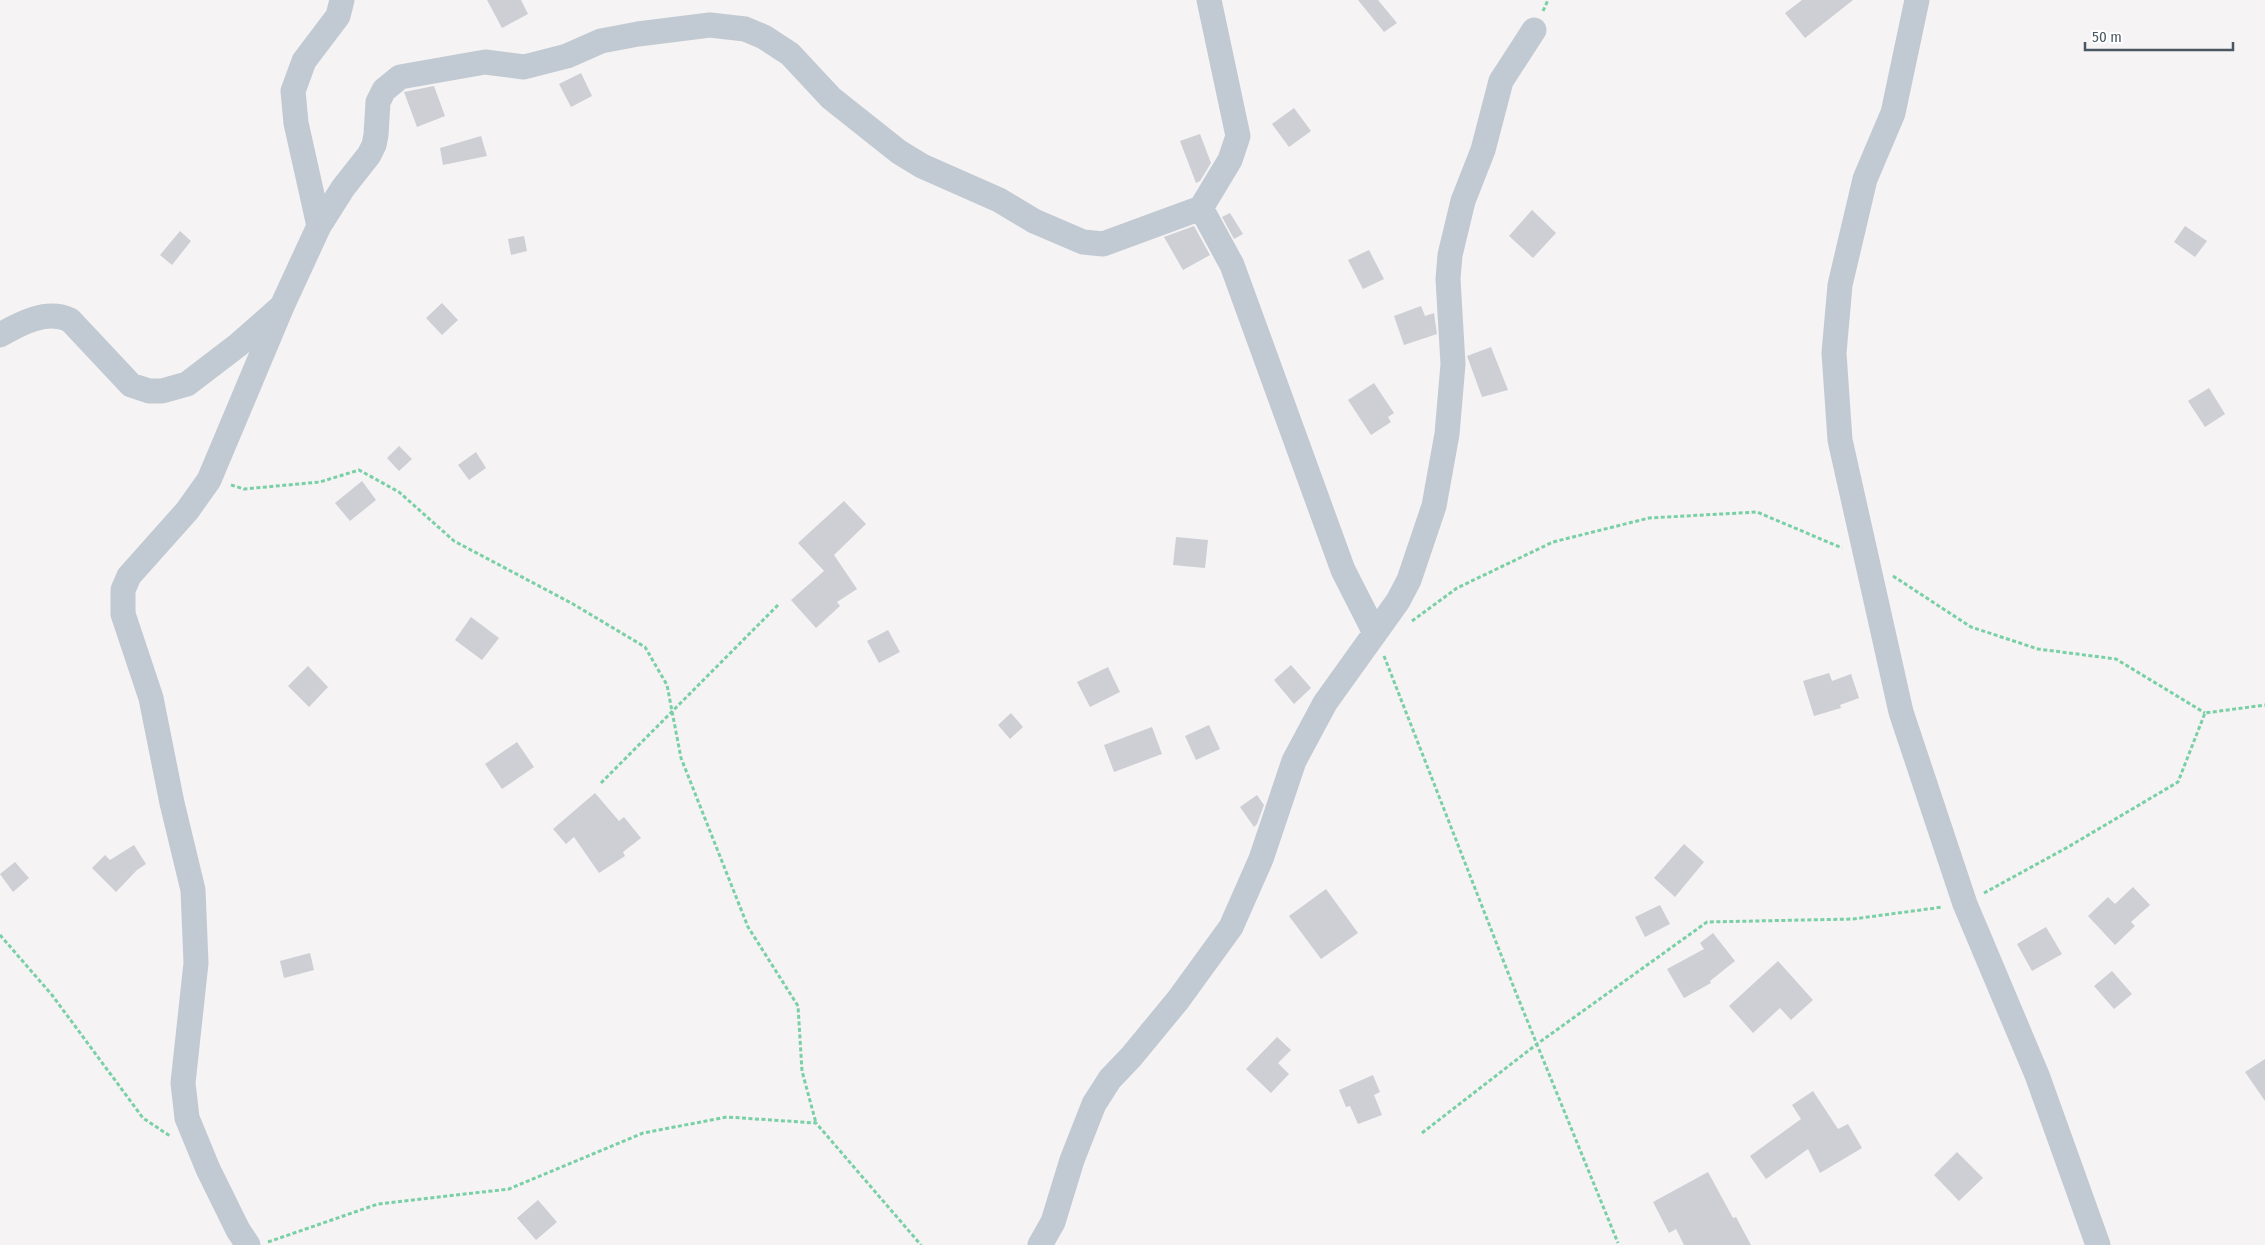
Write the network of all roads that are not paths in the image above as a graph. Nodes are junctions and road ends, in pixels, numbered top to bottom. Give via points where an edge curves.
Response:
1 (342, 0) edge
2 (1209, 0) edge
3 (1917, 0) edge
4 (1534, 30) dead end
5 (1201, 208) junction
6 (319, 226) junction
7 (283, 304) junction
8 (0, 335) edge
9 (1375, 633) junction
10 (248, 1245) edge
11 (1040, 1245) edge
12 (2098, 1245) edge

1 - 6 street via 338,16 304,62 293,91 296,123
2 - 5 street via 1238,136 1230,160
3 - 12 street via 1893,113 1865,179 1840,286 1834,353 1840,440 1901,712 1965,904 2037,1075
4 - 9 street via 1501,81 1484,150 1463,201 1450,255 1448,280 1453,364 1448,434 1434,506 1409,580
5 - 6 street via 1103,244 1083,242 1034,221 999,200 922,166 899,152 831,98 790,54 764,38 745,29 710,25 601,41 566,56 524,67 485,62 400,77 384,90 378,102 375,140 368,155
5 - 9 street via 1232,265 1342,570
6 - 7 street
7 - 8 street via 187,384 162,391 131,385 70,320 60,315 49,315 18,325
7 - 10 street via 210,480 187,511 128,576 123,590 123,614 151,698 193,890 196,963 183,1083 187,1118 208,1169
9 - 11 street via 1325,703 1294,761 1261,859 1231,927 1178,1000 1110,1079 1094,1104 1053,1222

